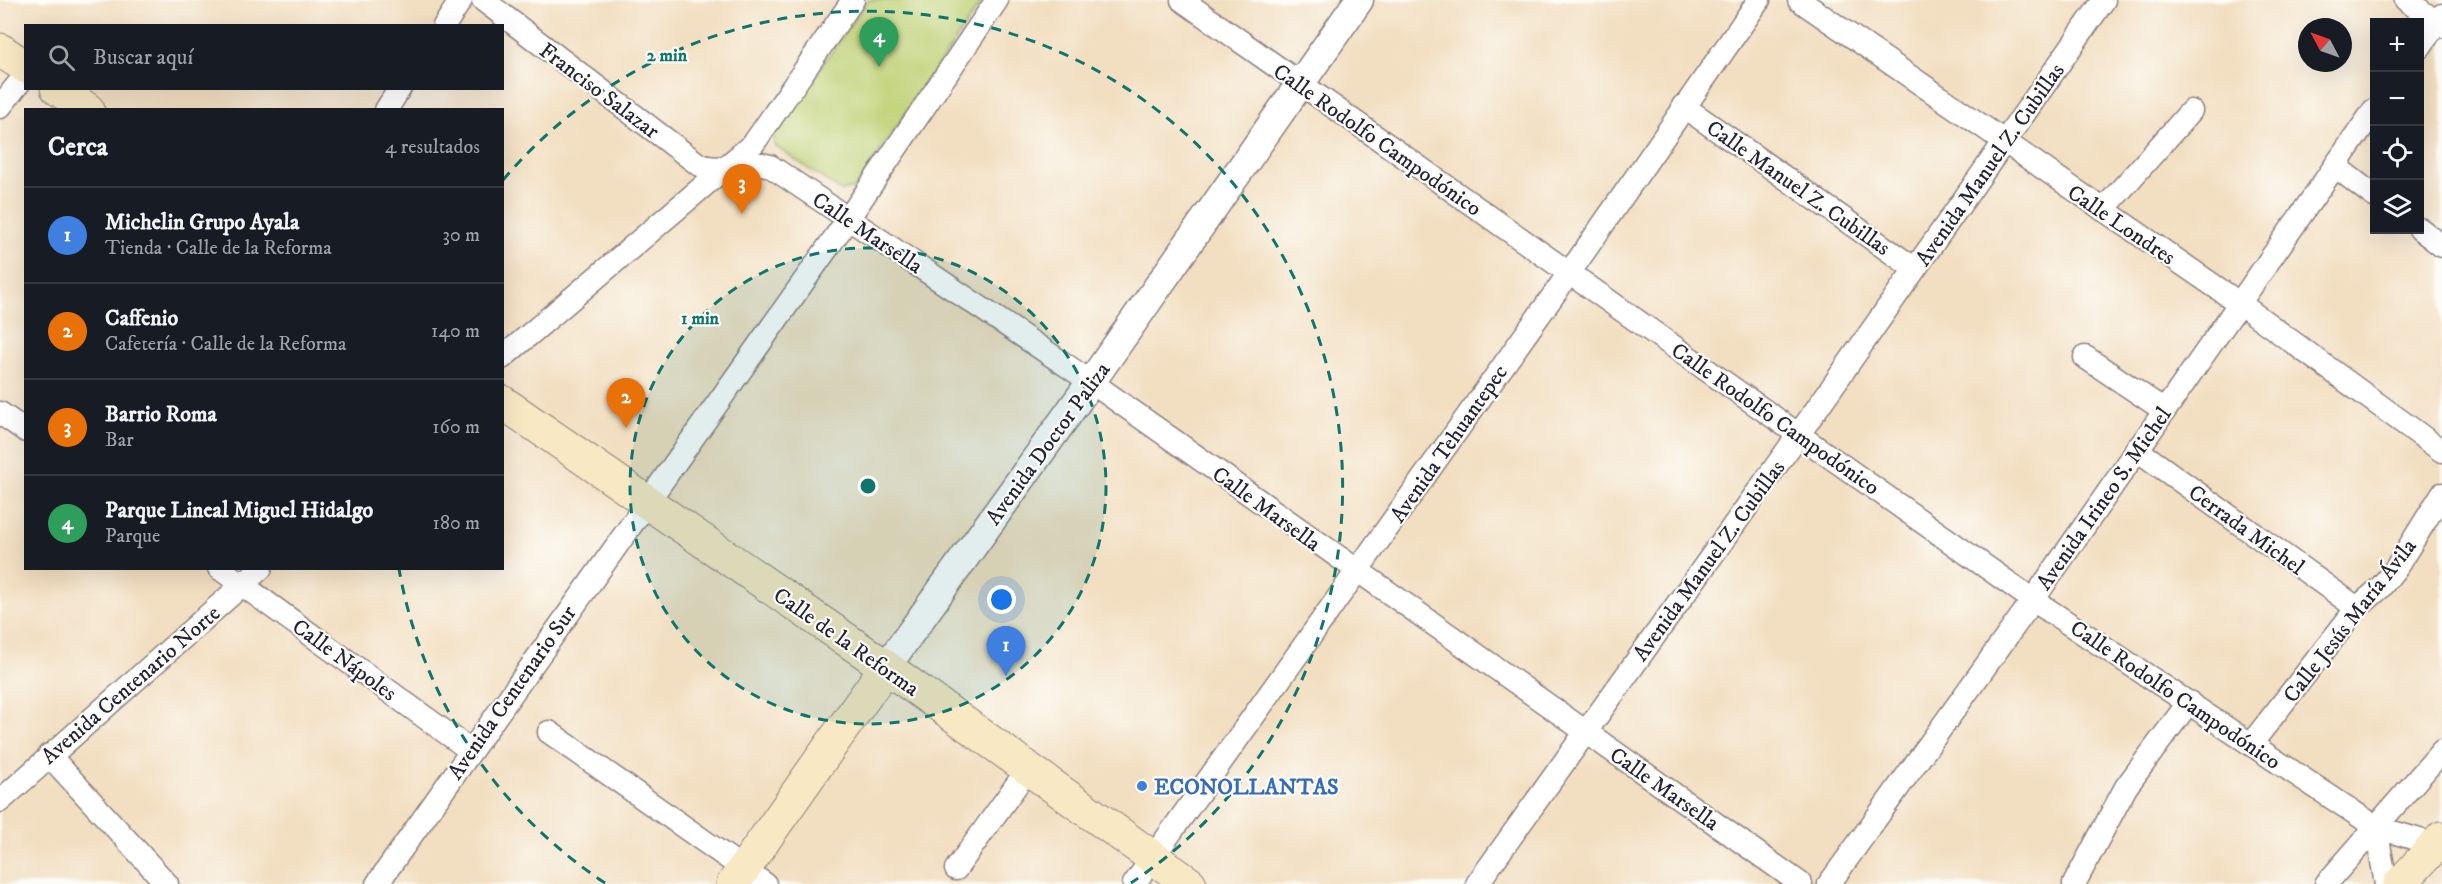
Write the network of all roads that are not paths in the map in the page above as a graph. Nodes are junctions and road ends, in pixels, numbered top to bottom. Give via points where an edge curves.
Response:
1 (461, 0) edge
2 (483, 0) edge
3 (853, 0) edge
4 (997, 0) edge
5 (1182, 0) edge
6 (1359, 0) edge
7 (1759, 0) edge
8 (1799, 0) edge
9 (2104, 0) edge
10 (2406, 0) edge
11 (2441, 13) edge
12 (445, 24) edge
13 (2424, 41) edge
14 (0, 50) edge
15 (24, 66) edge
16 (24, 77) edge
17 (1300, 86) junction
18 (60, 90) edge
19 (399, 90) edge
20 (1683, 106) junction
21 (0, 107) edge
22 (85, 108) edge
23 (387, 108) edge
24 (2191, 111) dead end
25 (2370, 116) edge
26 (2004, 143) junction
27 (2335, 166) junction
28 (722, 167) junction
29 (2370, 193) edge
30 (2103, 210) junction
31 (848, 219) junction
32 (2424, 232) edge
33 (2442, 246) edge
34 (1915, 269) junction
35 (1570, 272) junction
36 (2239, 303) junction
37 (504, 356) edge
38 (2085, 357) dead end
39 (1091, 382) junction
40 (504, 403) edge
41 (2164, 410) junction
42 (0, 413) edge
43 (24, 430) edge
44 (1799, 434) junction
45 (2136, 449) junction
46 (2442, 451) edge
47 (2442, 494) edge
48 (647, 502) junction
49 (222, 570) edge
50 (259, 570) edge
51 (1357, 572) junction
52 (242, 585) junction
53 (2033, 600) junction
54 (2357, 608) junction
55 (886, 667) junction
56 (2189, 702) junction
57 (549, 732) dead end
58 (1585, 732) junction
59 (2251, 744) junction
60 (470, 750) junction
61 (2442, 751) edge
62 (49, 755) junction
63 (1028, 769) junction
64 (0, 801) edge
65 (2376, 827) junction
66 (2439, 841) edge
67 (956, 869) dead end
68 (1143, 871) edge
69 (747, 879) edge
70 (167, 884) edge
71 (377, 884) edge
72 (1190, 884) edge
73 (1477, 884) edge
74 (1801, 884) edge
75 (1830, 884) edge
76 (2074, 884) edge
77 (2326, 884) edge
78 (2386, 884) edge
79 (2400, 884) edge

1 - 12 street
2 - 28 street, Franciso Salazar via 698,164
3 - 28 street via 754,143
4 - 31 street, Avenida Centenario Sur
5 - 17 street, Calle Rodolfo Campodónico
6 - 17 street, Avenida Doctor Paliza
7 - 20 street, Avenida Tehuantepec
8 - 26 street, Calle Londres
9 - 26 street, Avenida Manuel Z. Cubillas
10 - 11 street
11 - 13 street
14 - 15 main road
16 - 21 street
17 - 35 street, Calle Rodolfo Campodónico
17 - 39 street, Avenida Doctor Paliza
18 - 22 main road
19 - 23 street
20 - 34 street, Calle Manuel Z. Cubillas
20 - 35 street, Avenida Tehuantepec
24 - 30 street
25 - 27 street, Avenida Irineo S. Michel
26 - 30 street, Calle Londres
26 - 34 street, Avenida Manuel Z. Cubillas
27 - 29 street
27 - 36 street, Avenida Irineo S. Michel
28 - 31 street, Calle Marsella via 757,161 770,166
28 - 37 street
30 - 36 street, Calle Londres
31 - 39 street, Calle Marsella
31 - 48 street, Avenida Centenario Sur
32 - 33 street
34 - 44 street, Avenida Manuel Z. Cubillas
35 - 44 street, Calle Rodolfo Campodónico
35 - 51 street, Avenida Tehuantepec
36 - 41 street, Avenida Irineo S. Michel
36 - 46 street, Calle Londres
38 - 41 street
39 - 51 street, Calle Marsella
39 - 55 street, Avenida Doctor Paliza
40 - 48 main road, Calle de la Reforma
41 - 45 street, Avenida Irineo S. Michel
42 - 43 street
44 - 53 street, Calle Rodolfo Campodónico
44 - 58 street, Avenida Manuel Z. Cubillas
45 - 53 street, Avenida Irineo S. Michel
45 - 54 street, Cerrada Michel
47 - 54 street, Calle Jesús María Ávila via 2396,568
48 - 55 main road, Calle de la Reforma
48 - 60 street, Avenida Centenario Sur
49 - 52 street, Calle Nápoles
50 - 52 street, Avenida Centenario Norte
51 - 58 street, Calle Marsella
51 - 68 street, Avenida Tehuantepec
52 - 60 street, Calle Nápoles
52 - 62 street, Avenida Centenario Norte
53 - 56 street, Calle Rodolfo Campodónico
53 - 75 street, Avenida Irineo S. Michel
54 - 59 street, Calle Jesús María Ávila
55 - 63 main road, Calle de la Reforma
55 - 69 main road, Avenida Doctor Paliza
56 - 59 street, Calle Rodolfo Campodónico
56 - 76 street via 2126,787
57 - 69 street
58 - 73 street, Avenida Manuel Z. Cubillas
58 - 74 street, Calle Marsella
59 - 65 street, Calle Rodolfo Campodónico
60 - 71 street, Avenida Centenario Sur
61 - 65 street
62 - 64 street, Avenida Centenario Norte
62 - 70 street
63 - 67 street
63 - 68 main road, Calle de la Reforma
65 - 66 street, Calle Rodolfo Campodónico
65 - 77 street
65 - 78 street
66 - 79 main road
68 - 72 main road, Calle de la Reforma

